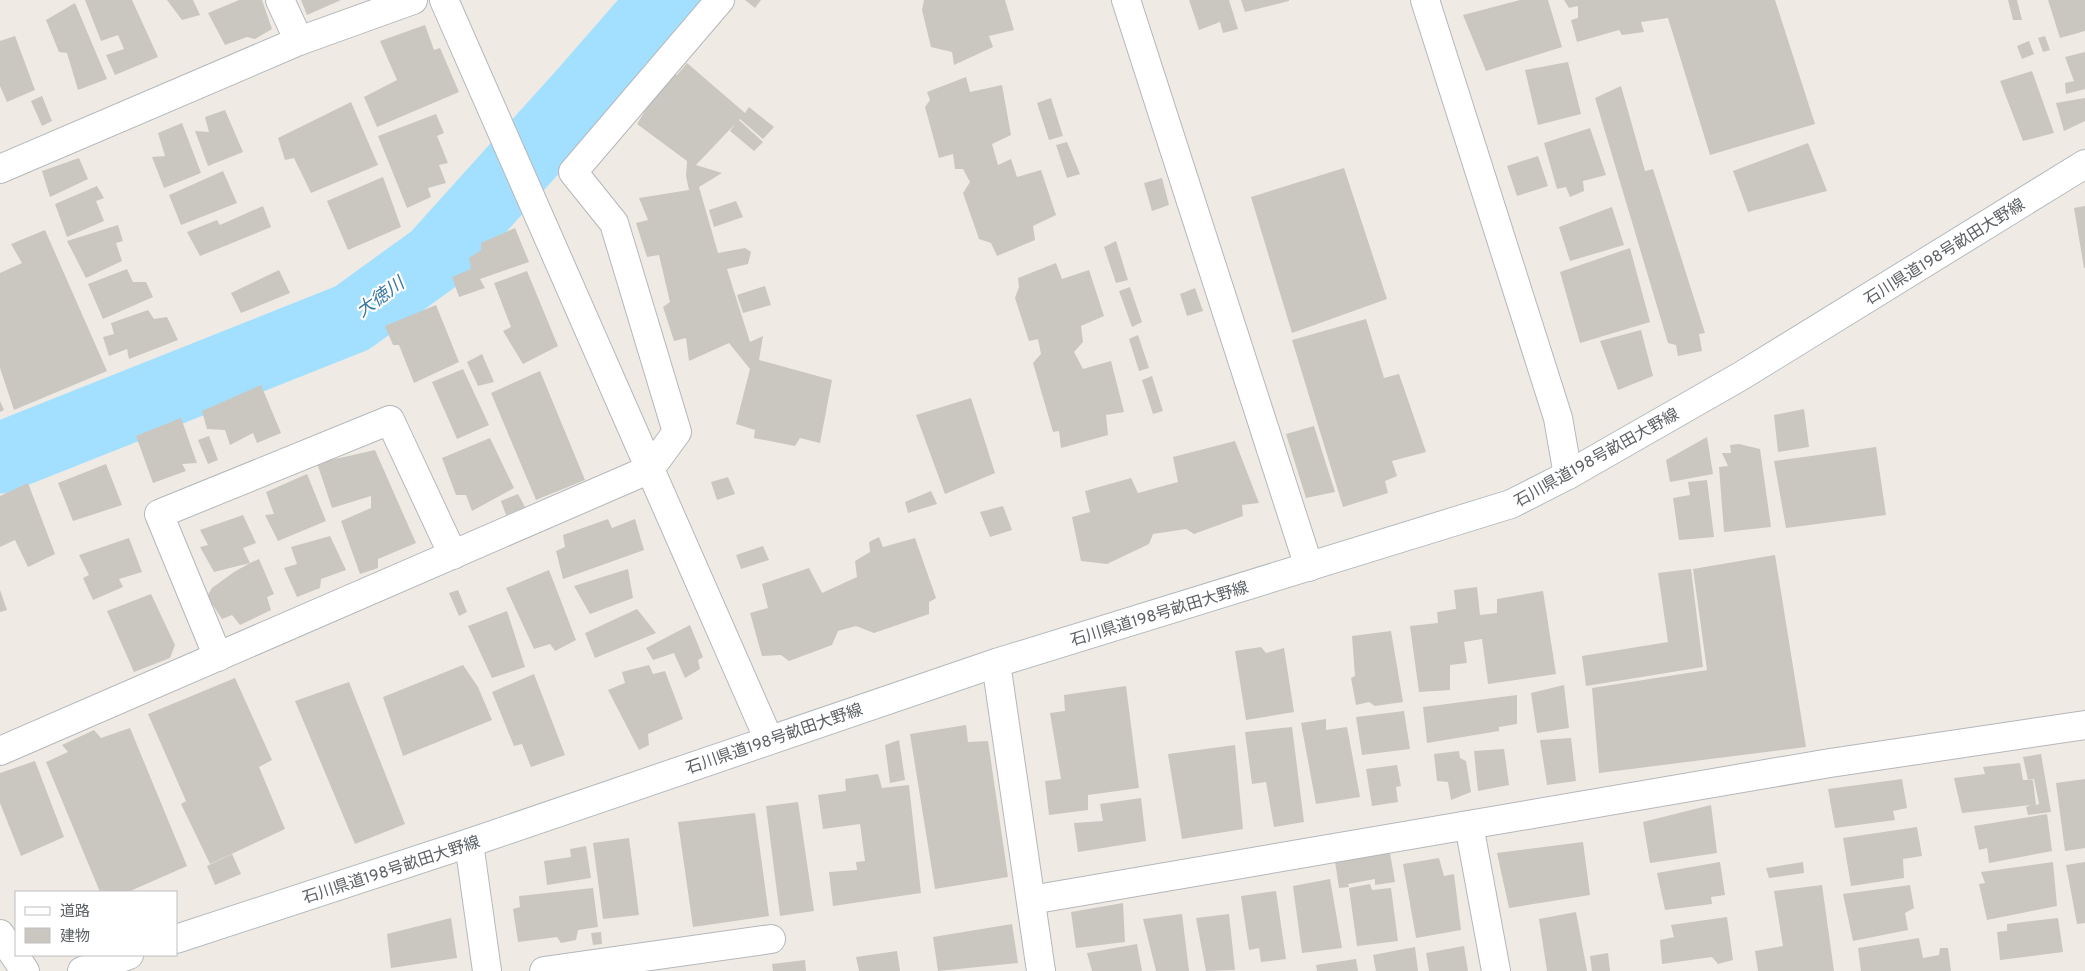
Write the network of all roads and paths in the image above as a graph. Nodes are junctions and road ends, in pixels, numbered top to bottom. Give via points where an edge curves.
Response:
1 (280, 0) edge
2 (413, 0) edge
3 (444, 0) edge
4 (720, 0) edge
5 (1126, 0) edge
6 (1427, 0) edge
7 (299, 41) junction
8 (2085, 164) edge
9 (0, 169) edge
10 (650, 469) junction
11 (1568, 475) junction
12 (453, 555) junction
13 (1309, 567) junction
14 (218, 657) junction
15 (996, 663) junction
16 (2085, 725) edge
17 (769, 740) junction
18 (0, 751) edge
19 (1469, 825) junction
20 (469, 843) junction
21 (1031, 900) junction
22 (0, 934) edge
23 (178, 938) edge
24 (771, 939) dead end
25 (126, 956) edge
26 (25, 971) edge
27 (82, 971) edge
28 (487, 971) edge
29 (544, 971) edge
30 (1041, 971) edge
31 (1496, 971) edge

1 - 7 street
2 - 7 street
3 - 10 street
4 - 10 street via 574,172 614,223 677,432
5 - 13 street
6 - 11 street via 1558,418
7 - 9 street
8 - 11 street, 石川県道198号畝田大野線 via 1741,376
10 - 12 street
10 - 17 street
11 - 13 street, 石川県道198号畝田大野線 via 1511,504
12 - 14 street
12 - 14 street via 390,420 159,514
13 - 15 street, 石川県道198号畝田大野線
14 - 18 street
15 - 17 street, 石川県道198号畝田大野線
15 - 21 street
16 - 19 street via 1830,763
17 - 20 street, 石川県道198号畝田大野線
19 - 21 street
19 - 31 street
20 - 23 street, 石川県道198号畝田大野線
20 - 28 street
21 - 30 street
22 - 26 street
24 - 29 street
25 - 27 street

